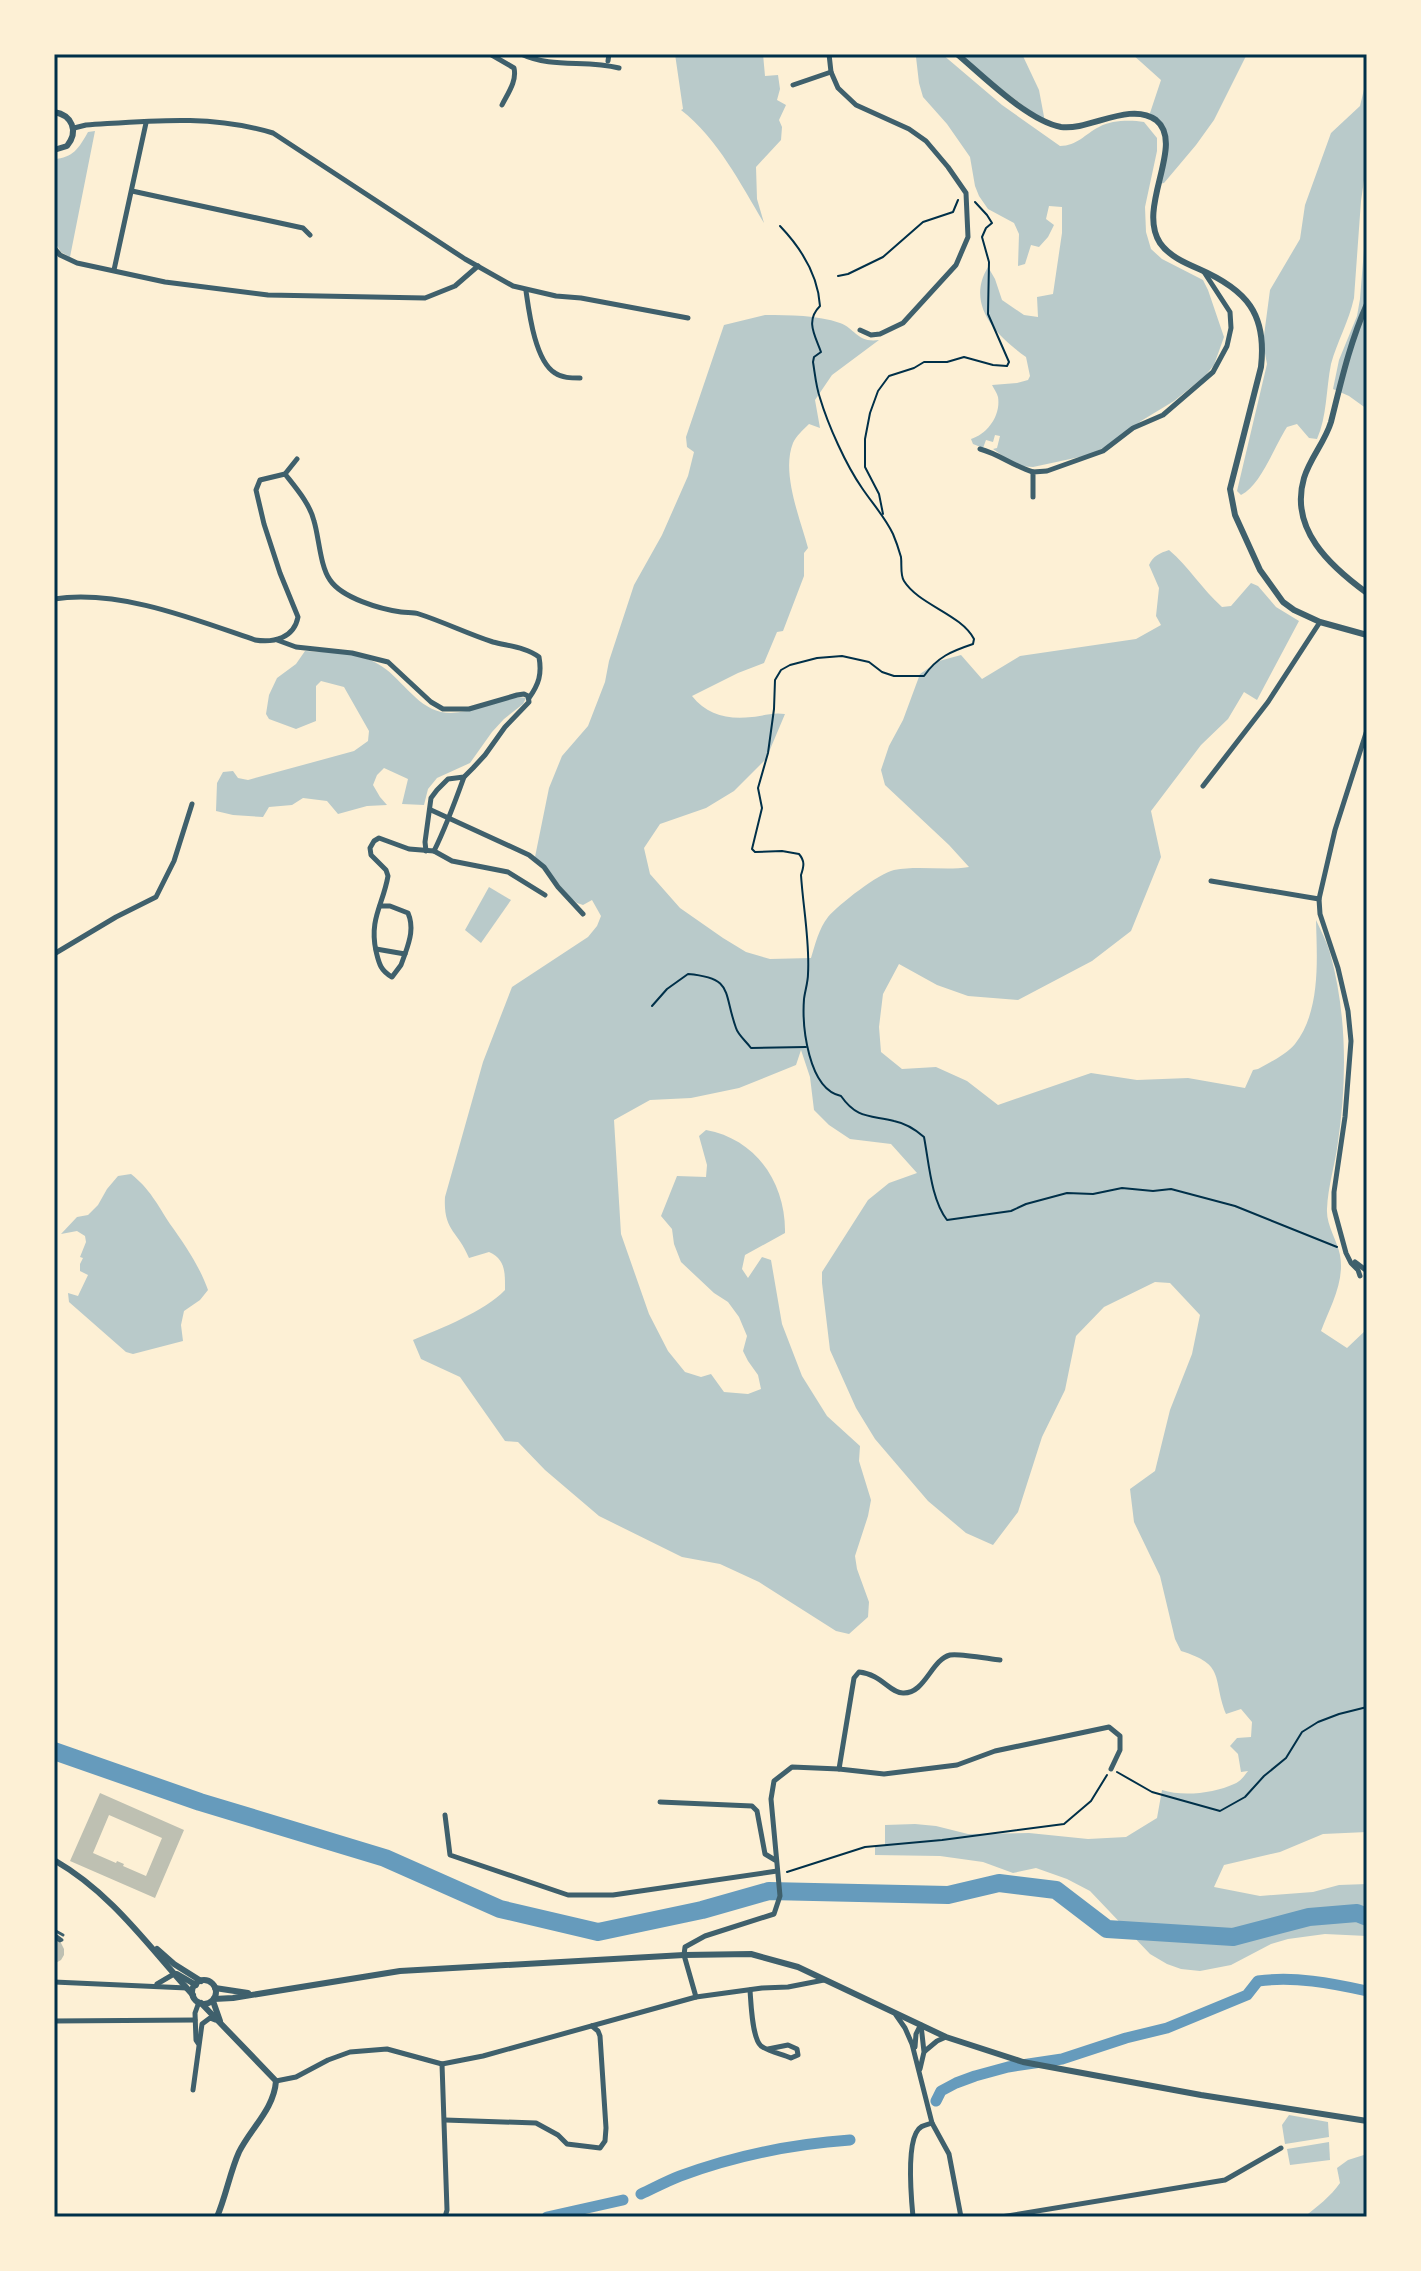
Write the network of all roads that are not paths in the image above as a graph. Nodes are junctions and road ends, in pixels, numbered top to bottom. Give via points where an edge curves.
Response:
1 (490, 54) edge
2 (521, 54) edge
3 (829, 54) edge
4 (957, 54) edge
5 (619, 68) dead end
6 (831, 72) junction
7 (793, 85) dead end
8 (502, 105) dead end
9 (54, 112) edge
10 (146, 123) junction
11 (74, 128) junction
12 (54, 150) edge
13 (132, 191) junction
14 (310, 235) dead end
15 (54, 248) edge
16 (478, 266) junction
17 (114, 270) junction
18 (1204, 271) junction
19 (526, 291) junction
20 (1367, 304) edge
21 (688, 318) dead end
22 (860, 330) dead end
23 (580, 378) dead end
24 (980, 449) dead end
25 (297, 459) dead end
26 (1033, 472) junction
27 (285, 474) junction
28 (1033, 497) dead end
29 (1367, 593) edge
30 (54, 599) edge
31 (1320, 622) junction
32 (1367, 635) edge
33 (277, 640) junction
34 (528, 698) junction
35 (1367, 730) edge
36 (464, 777) junction
37 (1203, 786) dead end
38 (192, 804) dead end
39 (431, 810) junction
40 (449, 819) junction
41 (426, 851) junction
42 (434, 851) junction
43 (1211, 881) dead end
44 (545, 895) dead end
45 (1319, 899) junction
46 (380, 906) junction
47 (583, 914) dead end
48 (376, 949) junction
49 (54, 954) edge
50 (405, 954) junction
51 (1349, 1259) junction
52 (1367, 1271) edge
53 (1360, 1276) dead end
54 (1000, 1660) dead end
55 (839, 1769) junction
56 (1111, 1769) road end
57 (660, 1802) dead end
58 (445, 1815) dead end
59 (54, 1860) edge
60 (776, 1861) junction
61 (778, 1875) junction
62 (54, 1934) edge
63 (63, 1935) dead end
64 (145, 1939) junction
65 (684, 1955) junction
66 (174, 1974) junction
67 (826, 1980) junction
68 (54, 1982) edge
69 (198, 1983) junction
70 (152, 1986) junction
71 (187, 1988) junction
72 (215, 1988) junction
73 (750, 1990) junction
74 (256, 1994) junction
75 (193, 1995) junction
76 (696, 1997) junction
77 (214, 2000) junction
78 (200, 2003) junction
79 (894, 2012) junction
80 (195, 2020) junction
81 (54, 2021) edge
82 (220, 2021) junction
83 (921, 2025) junction
84 (591, 2026) junction
85 (946, 2037) junction
86 (199, 2044) junction
87 (768, 2049) junction
88 (924, 2052) junction
89 (915, 2059) junction
90 (442, 2064) junction
91 (920, 2074) junction
92 (276, 2081) junction
93 (193, 2090) dead end
94 (445, 2120) junction
95 (1367, 2121) edge
96 (932, 2123) junction
97 (1281, 2148) dead end
98 (217, 2217) edge
99 (445, 2217) edge
100 (913, 2217) edge
101 (961, 2217) edge
102 (1001, 2217) edge

1 - 8 street via 516,72
2 - 5 street via 541,62
3 - 6 street
4 - 18 street via 1045,122 1080,126 1143,114 1156,121 1163,130 1166,159 1153,206 1154,227 1160,243 1181,262
6 - 7 street
6 - 22 street via 838,88 856,105 926,141 966,193 968,237 956,265 903,323 880,334
9 - 11 street via 65,115
10 - 11 street
10 - 13 street
10 - 16 street via 214,121 273,133
11 - 12 street via 67,146
13 - 14 street via 303,228
13 - 17 street
15 - 17 street via 77,263
16 - 17 street via 455,286 425,298 268,295
16 - 19 street
18 - 26 street via 1230,312 1227,346 1213,372 1163,415 1133,428 1103,451
18 - 31 street via 1244,296 1255,312 1263,346 1230,489 1235,515 1275,592 1294,610
19 - 21 street
19 - 23 street via 547,365 566,378
20 - 29 street via 1330,425 1305,475 1300,503 1307,530 1321,553
24 - 26 street
25 - 27 street
26 - 28 street
27 - 33 street via 260,480 256,490 298,617 290,634
27 - 34 street via 314,518 330,580 369,604 416,612 489,641 531,651 541,668 539,684
30 - 33 street via 75,596 133,604 255,640
31 - 32 street
31 - 37 street via 1262,711
33 - 34 street via 388,662 443,709 469,709 524,694
34 - 36 street
35 - 45 street
36 - 39 street via 448,779 431,798
36 - 40 street
38 - 49 street via 156,897
39 - 40 street
39 - 41 street
40 - 42 street
40 - 47 street via 529,855
41 - 42 street
41 - 46 street via 374,841 371,855 388,876
42 - 44 street via 452,861 508,872
43 - 45 street
45 - 51 street via 1351,1041 1334,1192
46 - 48 street via 373,931
46 - 50 street via 409,914 411,938
48 - 50 street
48 - 50 street via 378,962 392,977
51 - 52 street
51 - 53 street
54 - 55 street via 951,1655 913,1691 903,1693 859,1672
55 - 56 street via 884,1774 957,1765 995,1751 1109,1727 1121,1742
55 - 60 street via 792,1767 774,1781
57 - 60 street via 752,1806 765,1854
58 - 61 street via 450,1855 568,1895 613,1895
59 - 64 street via 95,1887
60 - 61 street
61 - 65 street via 780,1896 774,1914 705,1936 685,1947
62 - 63 street
64 - 66 street
64 - 69 street
65 - 67 street via 751,1954
65 - 74 street via 400,1971
65 - 76 street
66 - 69 street
66 - 70 street
66 - 71 street
67 - 73 street
67 - 79 street
68 - 70 street
69 - 72 street via 208,1981
69 - 75 street
70 - 71 street
71 - 75 street
72 - 74 street
72 - 77 street
73 - 76 street
73 - 87 street via 755,2035
74 - 77 street
75 - 78 street
76 - 84 street
77 - 78 street
77 - 82 street
78 - 80 street
78 - 82 street
79 - 83 street
79 - 89 street
80 - 81 street
80 - 86 street
82 - 86 street via 206,2019
82 - 92 street
83 - 85 street
83 - 88 street
83 - 89 street
84 - 90 street
84 - 94 street via 600,2036 606,2128 600,2148 567,2144 536,2123
85 - 88 street
85 - 95 street via 1039,2066
86 - 93 street
87 - 87 street via 791,2058 798,2055 792,2046
88 - 91 street
89 - 91 street
90 - 92 street via 387,2049 350,2052
90 - 94 street
91 - 96 street
92 - 98 street via 268,2107 240,2150
94 - 99 street
96 - 100 street via 915,2134 910,2174
96 - 101 street via 949,2154
97 - 102 street via 1225,2180

